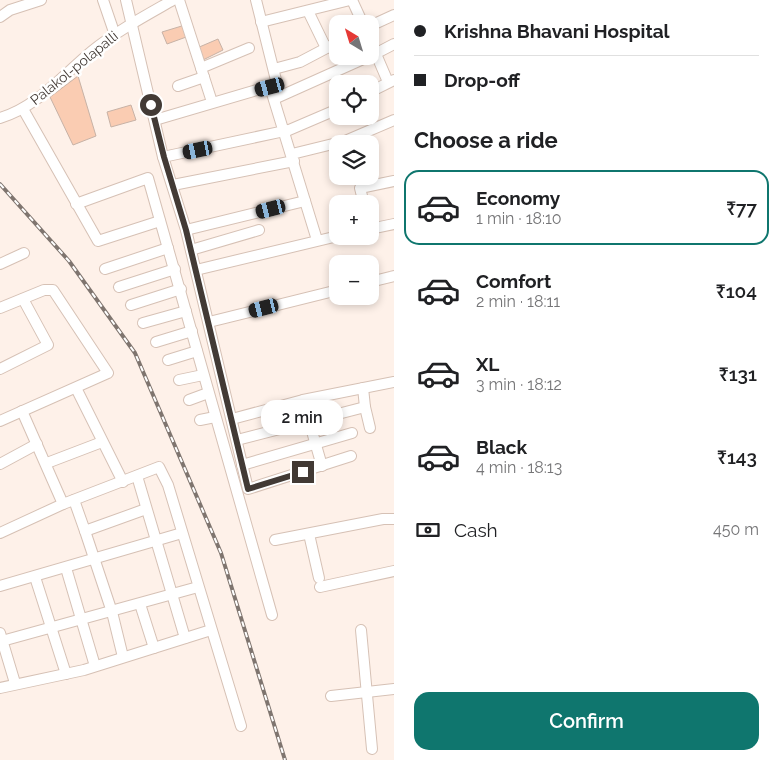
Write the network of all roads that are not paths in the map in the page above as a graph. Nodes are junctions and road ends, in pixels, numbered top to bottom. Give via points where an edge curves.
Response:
1 (41, 0) edge
2 (103, 0) edge
3 (126, 0) edge
4 (173, 0) edge
5 (179, 0) edge
6 (256, 0) edge
7 (351, 0) edge
8 (308, 10) junction
9 (358, 15) edge
10 (394, 15) edge
11 (0, 16) edge
12 (261, 22) junction
13 (379, 22) edge
14 (132, 24) junction
15 (115, 35) junction
16 (394, 44) edge
17 (329, 46) edge
18 (249, 48) dead end
19 (326, 48) junction
20 (379, 52) edge
21 (350, 65) edge
22 (379, 65) edge
23 (274, 69) junction
24 (202, 72) junction
25 (391, 81) edge
26 (178, 86) dead end
27 (270, 87) junction
28 (379, 87) edge
29 (274, 99) junction
30 (212, 102) junction
31 (23, 109) junction
32 (329, 112) edge
33 (0, 116) edge
34 (155, 120) junction
35 (394, 120) edge
36 (285, 131) junction
37 (164, 157) junction
38 (293, 158) junction
39 (394, 181) edge
40 (173, 185) junction
41 (362, 195) edge
42 (305, 201) junction
43 (76, 204) junction
44 (160, 221) junction
45 (394, 224) edge
46 (379, 226) edge
47 (186, 230) junction
48 (259, 230) dead end
49 (329, 238) edge
50 (317, 240) junction
51 (168, 248) junction
52 (191, 250) junction
53 (24, 253) dead end
54 (0, 264) edge
55 (105, 269) dead end
56 (175, 269) junction
57 (196, 270) junction
58 (394, 276) edge
59 (379, 280) edge
60 (119, 287) dead end
61 (181, 289) junction
62 (329, 292) edge
63 (23, 299) junction
64 (131, 305) dead end
65 (0, 308) edge
66 (186, 310) junction
67 (209, 322) junction
68 (143, 323) dead end
69 (192, 331) junction
70 (156, 342) dead end
71 (197, 351) junction
72 (168, 360) dead end
73 (0, 369) edge
74 (203, 375) junction
75 (179, 380) dead end
76 (394, 382) edge
77 (76, 388) junction
78 (363, 388) junction
79 (208, 394) junction
80 (190, 400) dead end
81 (303, 400) junction
82 (364, 407) junction
83 (22, 411) junction
84 (1, 416) edge
85 (214, 417) junction
86 (232, 419) junction
87 (200, 420) dead end
88 (310, 421) junction
89 (370, 428) dead end
90 (352, 433) dead end
91 (237, 440) junction
92 (102, 442) junction
93 (317, 443) junction
94 (37, 444) junction
95 (351, 456) dead end
96 (47, 463) junction
97 (0, 464) edge
98 (242, 465) junction
99 (322, 466) junction
100 (137, 476) junction
101 (123, 482) junction
102 (74, 500) junction
103 (63, 504) junction
104 (146, 509) junction
105 (394, 519) edge
106 (85, 531) junction
107 (0, 533) edge
108 (182, 533) junction
109 (309, 534) junction
110 (275, 540) dead end
111 (155, 541) junction
112 (95, 559) junction
113 (66, 568) junction
114 (394, 572) edge
115 (35, 577) junction
116 (0, 586) edge
117 (198, 587) junction
118 (171, 595) junction
119 (140, 604) junction
120 (112, 612) junction
121 (272, 615) dead end
122 (82, 621) junction
123 (52, 629) junction
124 (211, 630) junction
125 (361, 630) dead end
126 (1, 637) edge
127 (185, 638) junction
128 (154, 648) junction
129 (124, 657) junction
130 (95, 666) junction
131 (66, 674) junction
132 (15, 683) junction
133 (0, 688) edge
134 (394, 689) edge
135 (367, 692) junction
136 (331, 696) dead end
137 (241, 726) dead end
138 (372, 749) dead end

1 - 11 street
2 - 15 street
3 - 14 street
4 - 14 street, Palakol-polapalli
5 - 24 street
6 - 12 street
7 - 8 street
7 - 9 street
8 - 12 street
8 - 19 street
10 - 13 street
12 - 23 street
14 - 15 street, Palakol-polapalli
14 - 34 street
15 - 31 street, Palakol-polapalli
16 - 20 street
17 - 19 street
18 - 24 street
19 - 23 street via 292,65
21 - 29 street
22 - 25 street
23 - 27 street via 277,84
24 - 26 street
24 - 30 street
25 - 28 street
27 - 29 street
27 - 30 street
29 - 36 street
30 - 34 street
31 - 33 street, Palakol-polapalli
31 - 43 street
32 - 36 street
34 - 37 street
35 - 38 street
36 - 37 street
36 - 38 street
37 - 40 street
38 - 40 street
38 - 42 street
39 - 41 street via 360,188
40 - 47 street
42 - 47 street
42 - 50 street
43 - 44 street via 98,241
43 - 44 street via 148,178
44 - 51 street
45 - 46 street
47 - 52 street
48 - 52 street
49 - 50 street
50 - 57 street
51 - 55 street
51 - 56 street
52 - 57 street
53 - 54 street
56 - 60 street
56 - 61 street
57 - 67 street
58 - 59 street
61 - 64 street
61 - 66 street
62 - 67 street
63 - 65 street
63 - 73 street via 48,345
63 - 77 street via 44,290 53,290 108,372
66 - 68 street
66 - 69 street
67 - 86 street
69 - 70 street
69 - 71 street
71 - 72 street
71 - 74 street
74 - 75 street
74 - 79 street
76 - 78 street
77 - 83 street
77 - 92 street
78 - 81 street
78 - 82 street
79 - 80 street
79 - 85 street
81 - 86 street
81 - 88 street
82 - 88 street
82 - 89 street
83 - 84 street
83 - 94 street
85 - 87 street
85 - 121 street
86 - 91 street
88 - 91 street
88 - 93 street
90 - 93 street
91 - 98 street
92 - 96 street
92 - 101 street
93 - 98 street
93 - 99 street
94 - 96 street
94 - 97 street
95 - 99 street
96 - 103 street
98 - 99 street via 248,489
100 - 101 street
100 - 104 street
100 - 108 street via 159,467 168,485
101 - 102 street
102 - 103 street
102 - 106 street
103 - 107 street
104 - 106 street
104 - 111 street
105 - 109 street
106 - 112 street
108 - 111 street
108 - 117 street
109 - 110 street
109 - 114 street via 319,582
111 - 112 street
111 - 118 street
112 - 113 street
112 - 120 street
113 - 115 street
113 - 122 street
115 - 116 street
115 - 123 street
117 - 118 street
117 - 124 street
118 - 119 street
118 - 127 street
119 - 120 street
119 - 128 street
120 - 122 street
120 - 129 street
122 - 123 street
122 - 130 street
123 - 126 street
123 - 131 street
124 - 127 street
124 - 137 street
125 - 135 street
126 - 132 street
127 - 128 street
128 - 129 street
129 - 130 street
130 - 131 street
131 - 132 street
132 - 133 street
134 - 135 street
135 - 136 street
135 - 138 street

